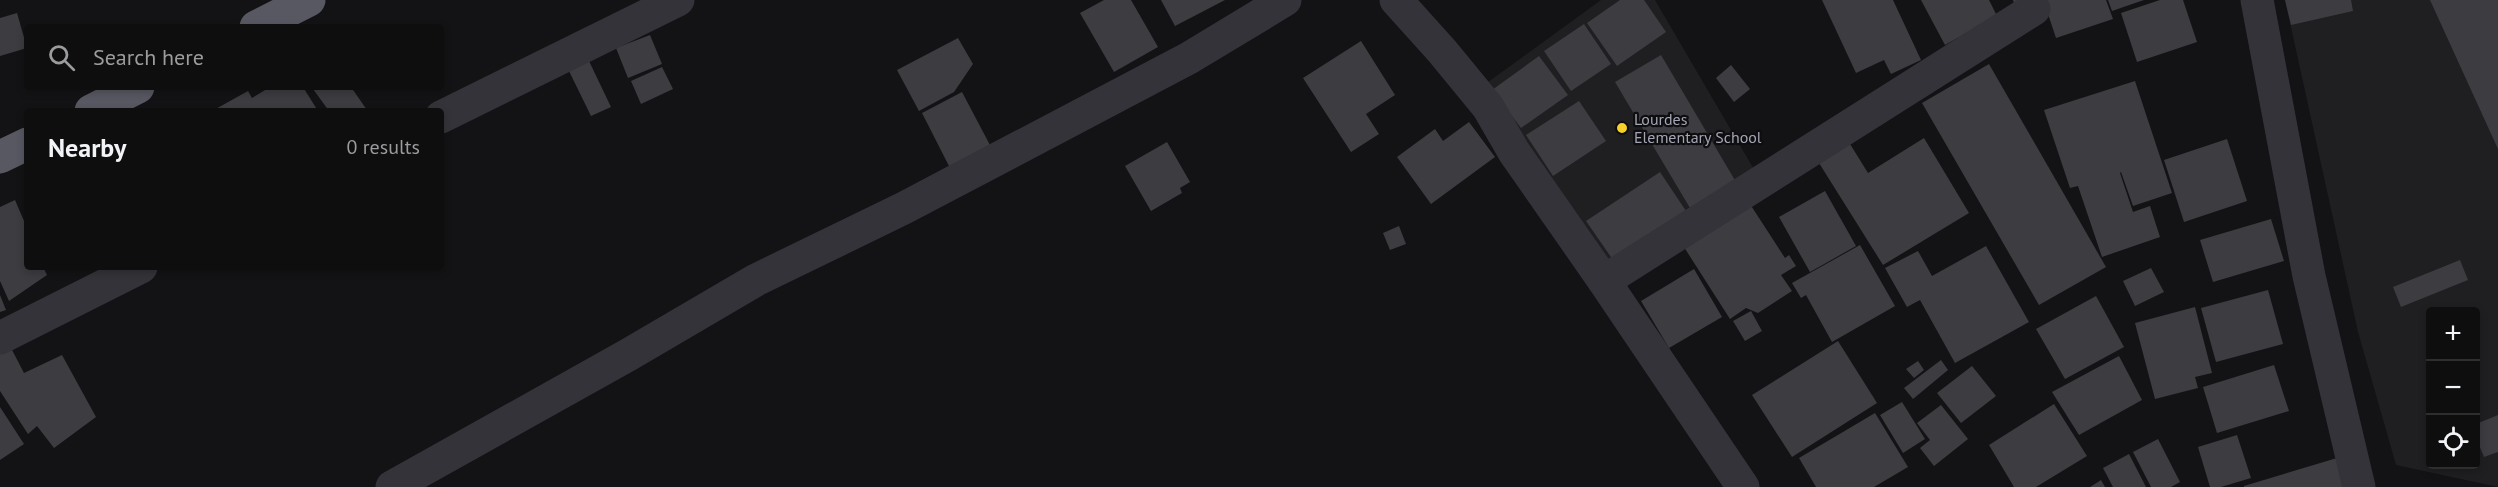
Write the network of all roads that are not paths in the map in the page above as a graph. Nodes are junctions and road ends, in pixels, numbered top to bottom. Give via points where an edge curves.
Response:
1 (309, 0) edge
2 (678, 0) edge
3 (1286, 0) edge
4 (1396, 0) edge
5 (2257, 0) edge
6 (2034, 9) dead end
7 (262, 24) edge
8 (132, 90) edge
9 (97, 108) edge
10 (444, 116) edge
11 (24, 145) edge
12 (0, 157) edge
13 (135, 270) edge
14 (1604, 281) junction
15 (0, 338) edge
16 (392, 487) edge
17 (1743, 487) edge
18 (2359, 487) edge

1 - 7 highway
2 - 10 street
3 - 16 street via 1179,64 904,208 756,280
4 - 14 street via 1488,107 1519,160
5 - 18 street via 2309,276
6 - 14 street
8 - 9 highway
11 - 12 highway
13 - 15 street
14 - 17 street

